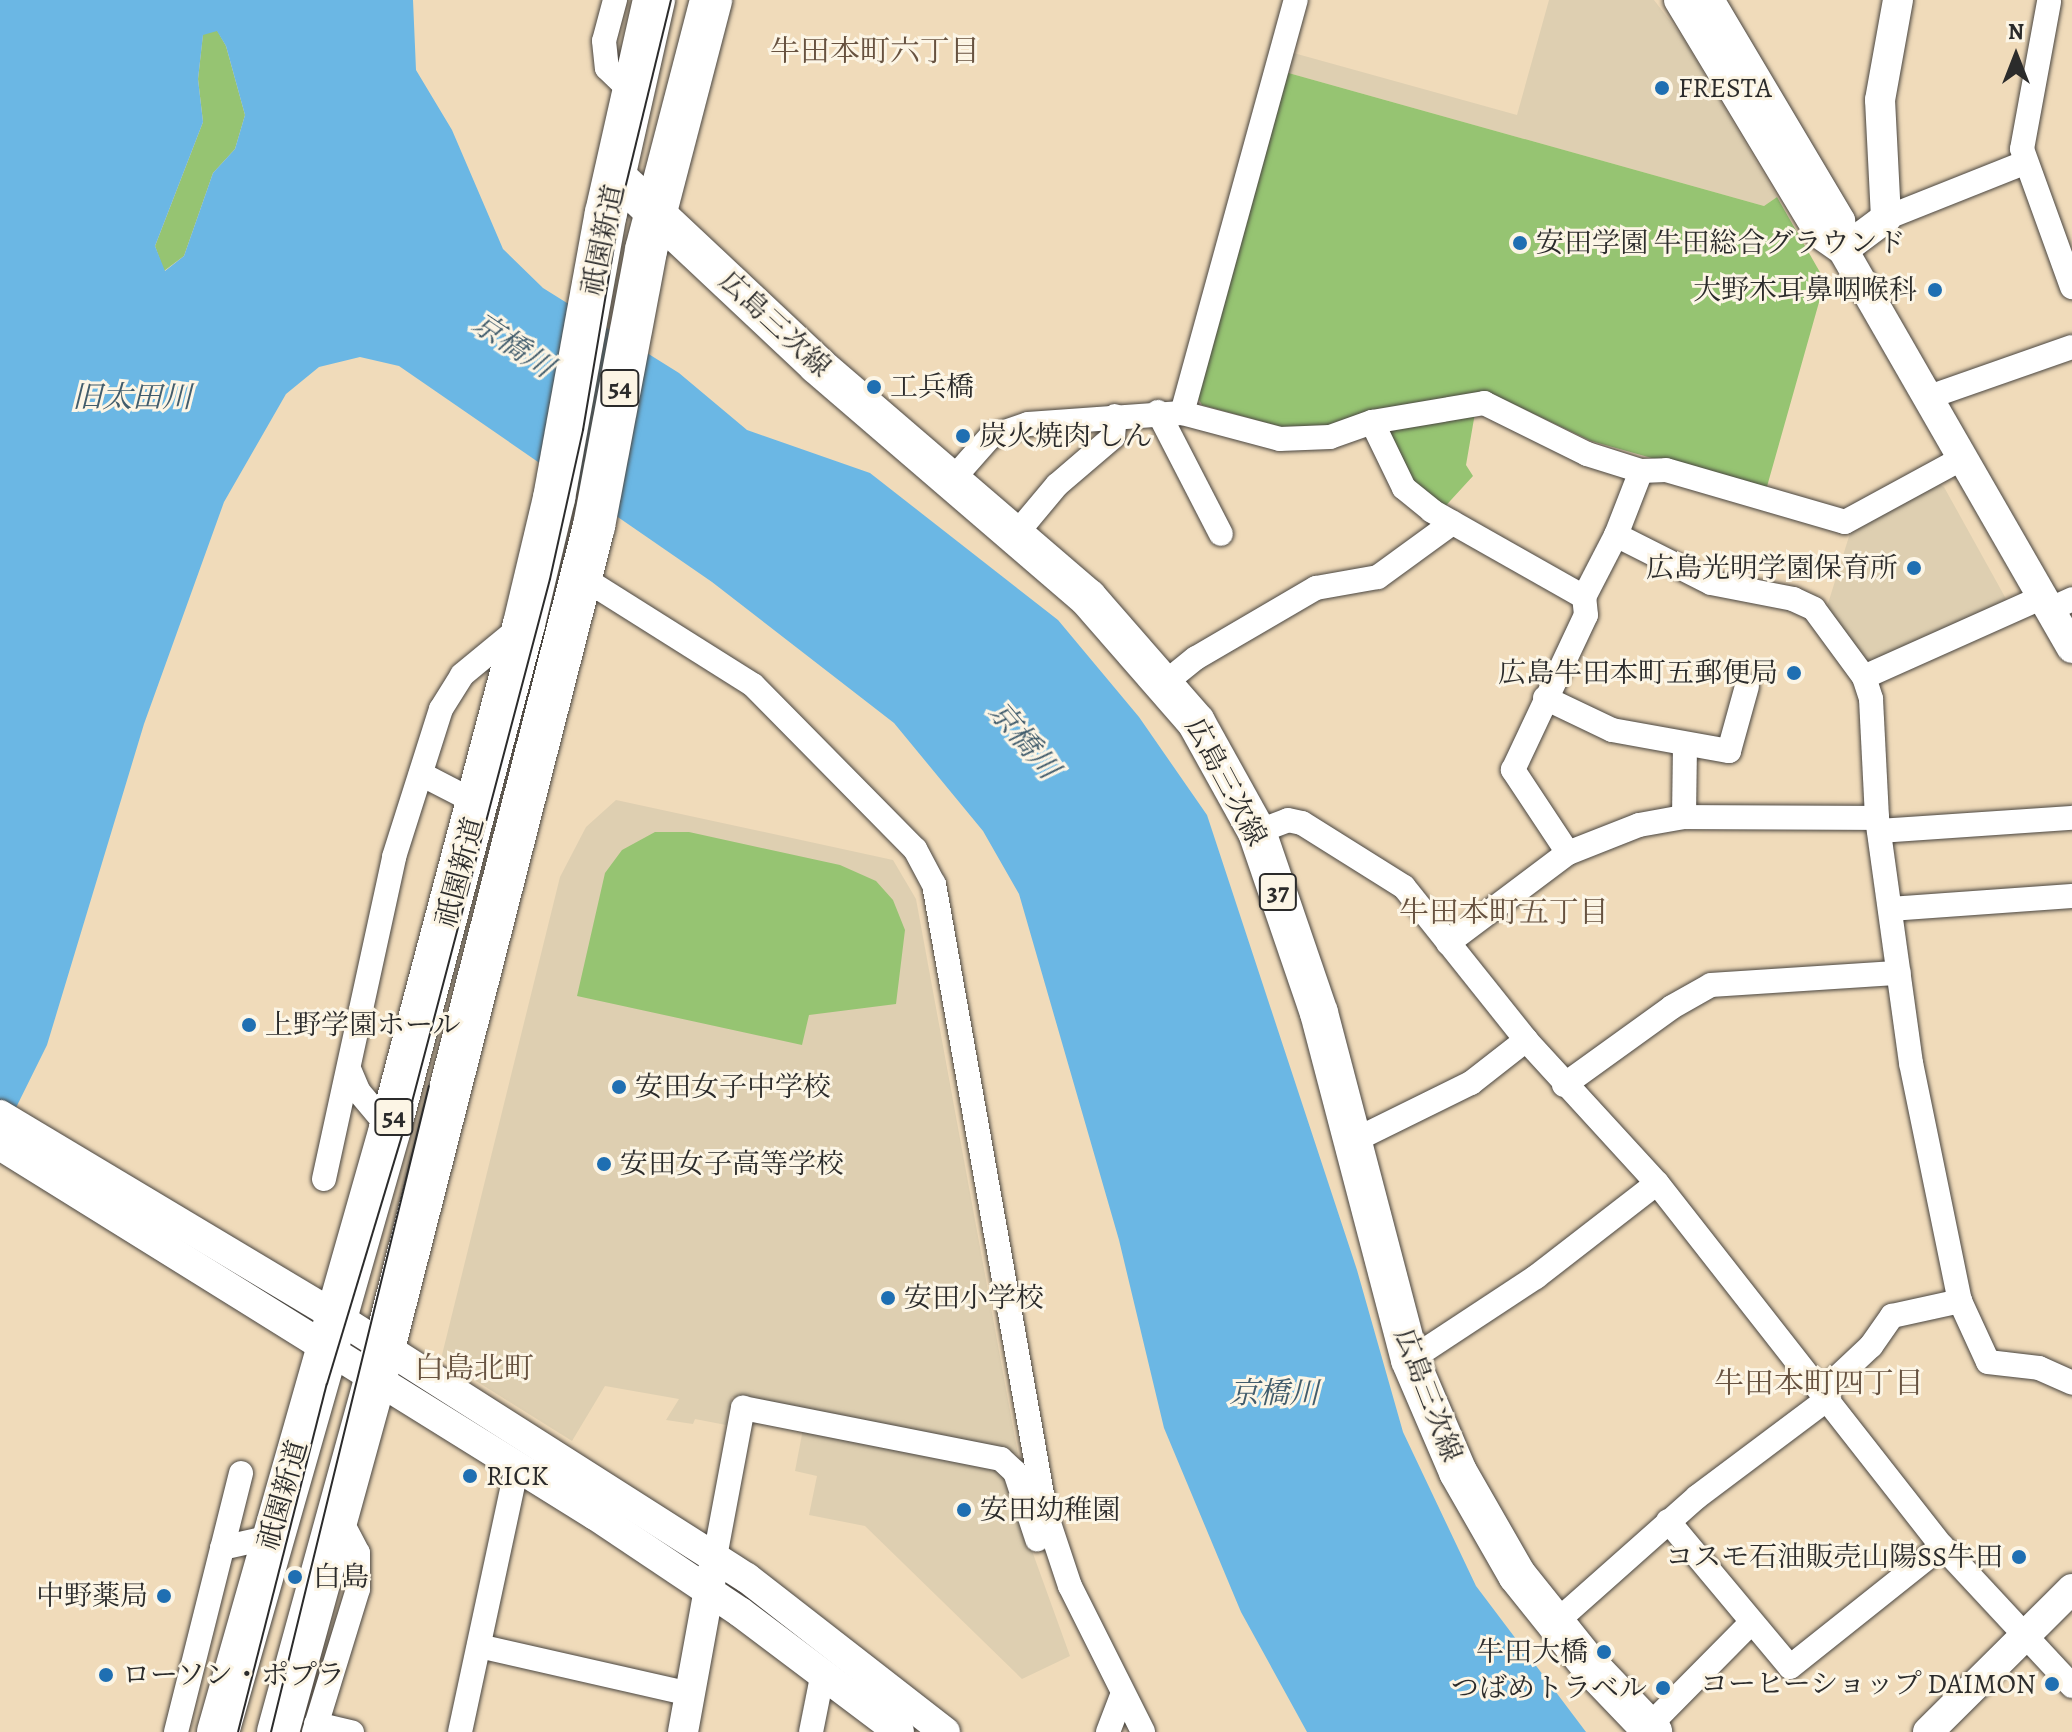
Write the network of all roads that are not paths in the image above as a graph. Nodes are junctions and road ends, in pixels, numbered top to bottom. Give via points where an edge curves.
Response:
1 (615, 0) edge
2 (654, 0) edge
3 (711, 0) edge
4 (1296, 0) edge
5 (1679, 0) edge
6 (1709, 0) edge
7 (1898, 0) edge
8 (2049, 2) edge
9 (632, 92) junction
10 (2024, 163) junction
11 (616, 176) junction
12 (657, 209) junction
13 (1886, 218) junction
14 (1843, 250) junction
15 (2072, 287) edge
16 (2072, 347) edge
17 (1929, 397) junction
18 (1170, 412) junction
19 (1115, 416) junction
20 (1372, 422) junction
21 (1963, 458) junction
22 (1641, 471) junction
23 (952, 480) junction
24 (1452, 523) junction
25 (1016, 534) junction
26 (1221, 534) dead end
27 (1616, 535) junction
28 (580, 576) junction
29 (1584, 597) junction
30 (2055, 602) edge
31 (524, 624) junction
32 (2072, 648) edge
33 (1864, 677) junction
34 (1166, 682) junction
35 (1747, 686) dead end
36 (1545, 698) junction
37 (1685, 744) junction
38 (421, 774) junction
39 (479, 804) junction
40 (1684, 817) junction
41 (2072, 818) edge
42 (1878, 824) junction
43 (1257, 832) junction
44 (1568, 853) junction
45 (2072, 896) edge
46 (1890, 909) junction
47 (1448, 943) junction
48 (1899, 973) junction
49 (1526, 1040) junction
50 (349, 1069) junction
51 (1564, 1085) junction
52 (0, 1115) edge
53 (390, 1129) junction
54 (1351, 1142) junction
55 (0, 1145) edge
56 (38, 1154) junction
57 (324, 1179) dead end
58 (1657, 1183) junction
59 (1960, 1301) junction
60 (332, 1332) junction
61 (1410, 1360) junction
62 (379, 1363) junction
63 (2072, 1383) edge
64 (1826, 1394) junction
65 (517, 1466) junction
66 (241, 1473) dead end
67 (1668, 1521) junction
68 (271, 1537) junction
69 (1942, 1546) junction
70 (222, 1548) junction
71 (715, 1557) junction
72 (2072, 1589) edge
73 (708, 1591) junction
74 (1555, 1623) junction
75 (1750, 1624) junction
76 (2023, 1635) junction
77 (479, 1646) junction
78 (823, 1672) junction
79 (2072, 1686) edge
80 (691, 1694) junction
81 (1117, 1718) edge
82 (302, 1729) edge
83 (1651, 1730) edge
84 (176, 1732) edge
85 (218, 1732) edge
86 (352, 1732) edge
87 (460, 1732) edge
88 (683, 1732) edge
89 (811, 1732) edge
90 (899, 1732) edge
91 (945, 1732) edge
92 (1143, 1732) edge
93 (1928, 1732) edge

1 - 9 street via 604,41 607,68
2 - 9 highway, 祇園新道 / 54
3 - 12 highway, 祇園新道 / 54
4 - 18 street
5 - 14 street via 1820,234
6 - 14 street via 1840,221
7 - 13 street via 1880,100
8 - 10 street via 2022,149
9 - 11 highway, 祇園新道 / 54
10 - 13 street
10 - 15 street
11 - 12 main road, 広島三次線 / 37
11 - 31 highway, 祇園新道 / 54 via 554,498
12 - 23 main road, 広島三次線 / 37 via 817,365
12 - 28 highway, 祇園新道 / 54
13 - 14 street
14 - 17 street
16 - 17 street
17 - 21 street
18 - 19 street
18 - 20 street via 1280,439 1330,437
18 - 26 street
19 - 23 street via 1007,428 990,437
19 - 25 street via 1113,437 1057,485
20 - 22 street via 1484,403 1587,454
20 - 24 street via 1404,488
21 - 22 street via 1845,522 1666,470
21 - 30 street
22 - 27 street
23 - 25 main road, 広島三次線 / 37
24 - 29 street
24 - 34 street via 1378,577 1316,588 1196,658
25 - 34 main road, 広島三次線 / 37 via 1088,598
27 - 29 street
27 - 33 street via 1711,583 1793,599 1814,609
28 - 62 highway, 祇園新道 / 54
28 - 81 street via 753,685 915,849 934,884 1045,1511
29 - 36 street via 1586,615
30 - 32 street
30 - 33 street
31 - 38 street via 462,675 441,709
31 - 39 highway, 祇園新道 / 54
33 - 42 street via 1871,699
34 - 43 main road, 広島三次線 / 37 via 1196,722
35 - 37 street via 1729,751
36 - 37 street via 1612,730
36 - 44 street via 1513,770
37 - 40 street
38 - 39 street
38 - 50 street via 394,857
39 - 53 highway, 祇園新道 / 54
40 - 42 street
40 - 44 street via 1639,825
41 - 42 street
42 - 46 street
43 - 47 street via 1288,820 1302,823 1404,887
43 - 54 main road, 広島三次線 / 37 via 1319,1013
44 - 47 street
45 - 46 street
46 - 48 street
47 - 49 street
48 - 51 street via 1711,985
48 - 59 street via 1911,1063
49 - 51 street
49 - 54 street via 1471,1083
50 - 53 street via 359,1092
50 - 57 street
51 - 58 street
52 - 56 street
53 - 60 highway, 祇園新道 / 54
54 - 61 main road, 広島三次線 / 37
55 - 56 street
56 - 60 street
58 - 61 street via 1536,1277
58 - 64 street
59 - 63 street via 1988,1362 2039,1368
59 - 64 street via 1892,1316
60 - 62 street
60 - 68 highway, 祇園新道 / 54
61 - 74 main road, 広島三次線 / 37 via 1458,1472 1517,1575
62 - 65 street
62 - 71 street
62 - 82 highway, 祇園新道 / 54 via 336,1510
64 - 67 street
64 - 69 street
65 - 73 street
65 - 77 street
66 - 70 street
67 - 74 street
67 - 75 street
68 - 70 street
68 - 85 highway, 祇園新道 / 54
69 - 75 street via 1790,1667
69 - 76 street
70 - 84 street
71 - 73 street
71 - 81 street via 743,1408 1001,1459 1015,1472 1072,1628
71 - 91 street via 833,1640
72 - 76 street
73 - 78 street
73 - 80 street
74 - 83 main road, 広島三次線 / 37
75 - 83 street
76 - 79 street
76 - 93 street
77 - 80 street
77 - 87 street
78 - 89 street
78 - 90 street
80 - 88 street
81 - 92 street
82 - 86 street

